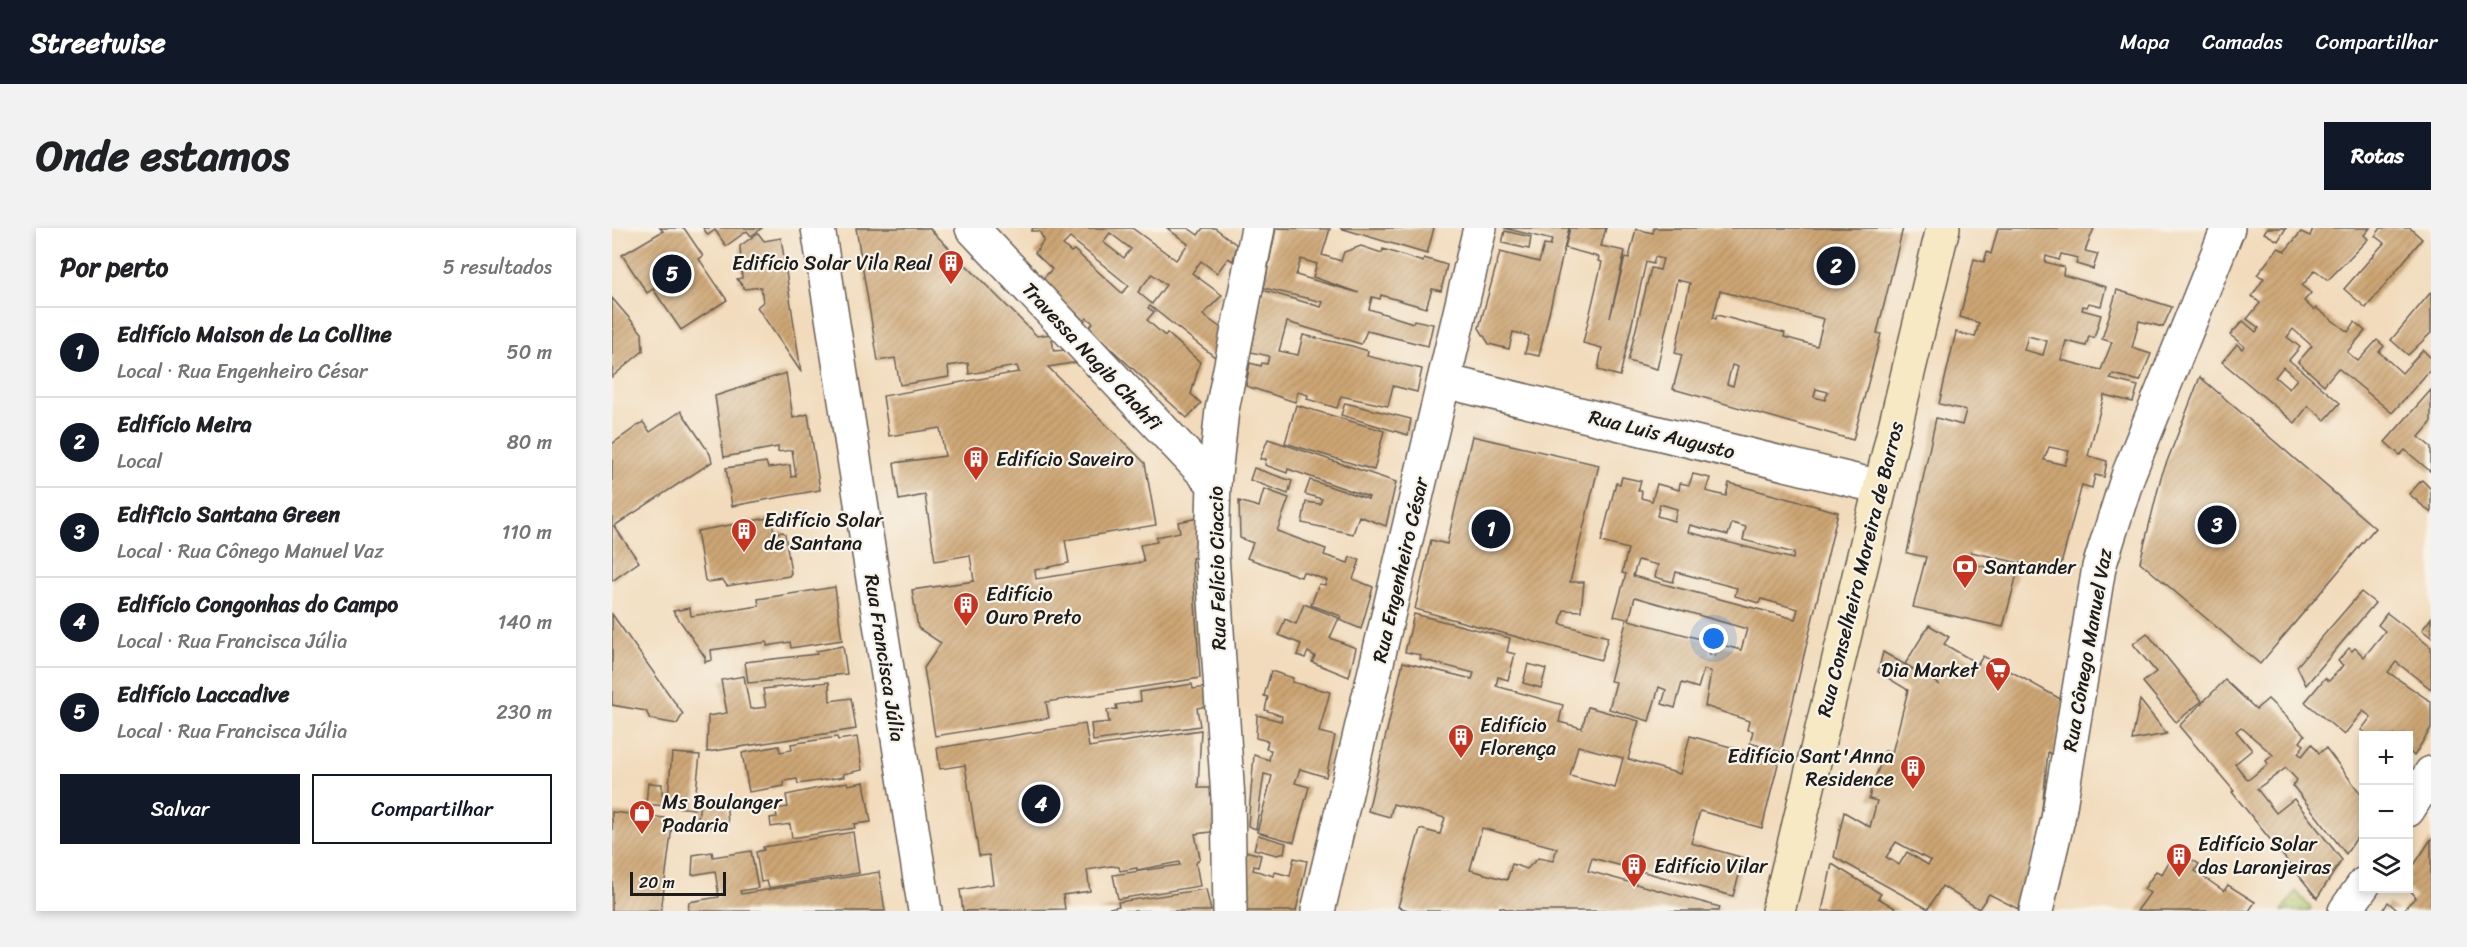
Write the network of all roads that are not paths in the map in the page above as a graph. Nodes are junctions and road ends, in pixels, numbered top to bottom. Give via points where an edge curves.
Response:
1 (818, 228) edge
2 (1257, 228) edge
3 (1480, 228) edge
4 (1943, 228) edge
5 (2228, 228) edge
6 (980, 232) edge
7 (1444, 381) junction
8 (1214, 484) junction
9 (1880, 487) junction
10 (2431, 773) edge
11 (2413, 803) edge
12 (2359, 891) edge
13 (925, 911) edge
14 (1230, 911) edge
15 (1318, 911) edge
16 (1778, 911) edge
17 (2036, 911) edge
18 (2345, 911) edge

1 - 13 street, Rua Francisca Júlia
2 - 8 street, Rua Felício Ciaccio via 1222,410
3 - 7 street, Rua Engenheiro César
4 - 9 main road, Rua Conselheiro Moreira de Barros
5 - 17 street, Rua Cônego Manuel Vaz via 2129,473 2098,567 2058,819
6 - 8 street, Travessa Nagib Chohfi
7 - 9 street, Rua Luis Augusto
7 - 15 street, Rua Engenheiro César
8 - 14 street, Rua Felício Ciaccio via 1212,554 1228,799
9 - 16 main road, Rua Conselheiro Moreira de Barros
10 - 11 street
12 - 18 street

